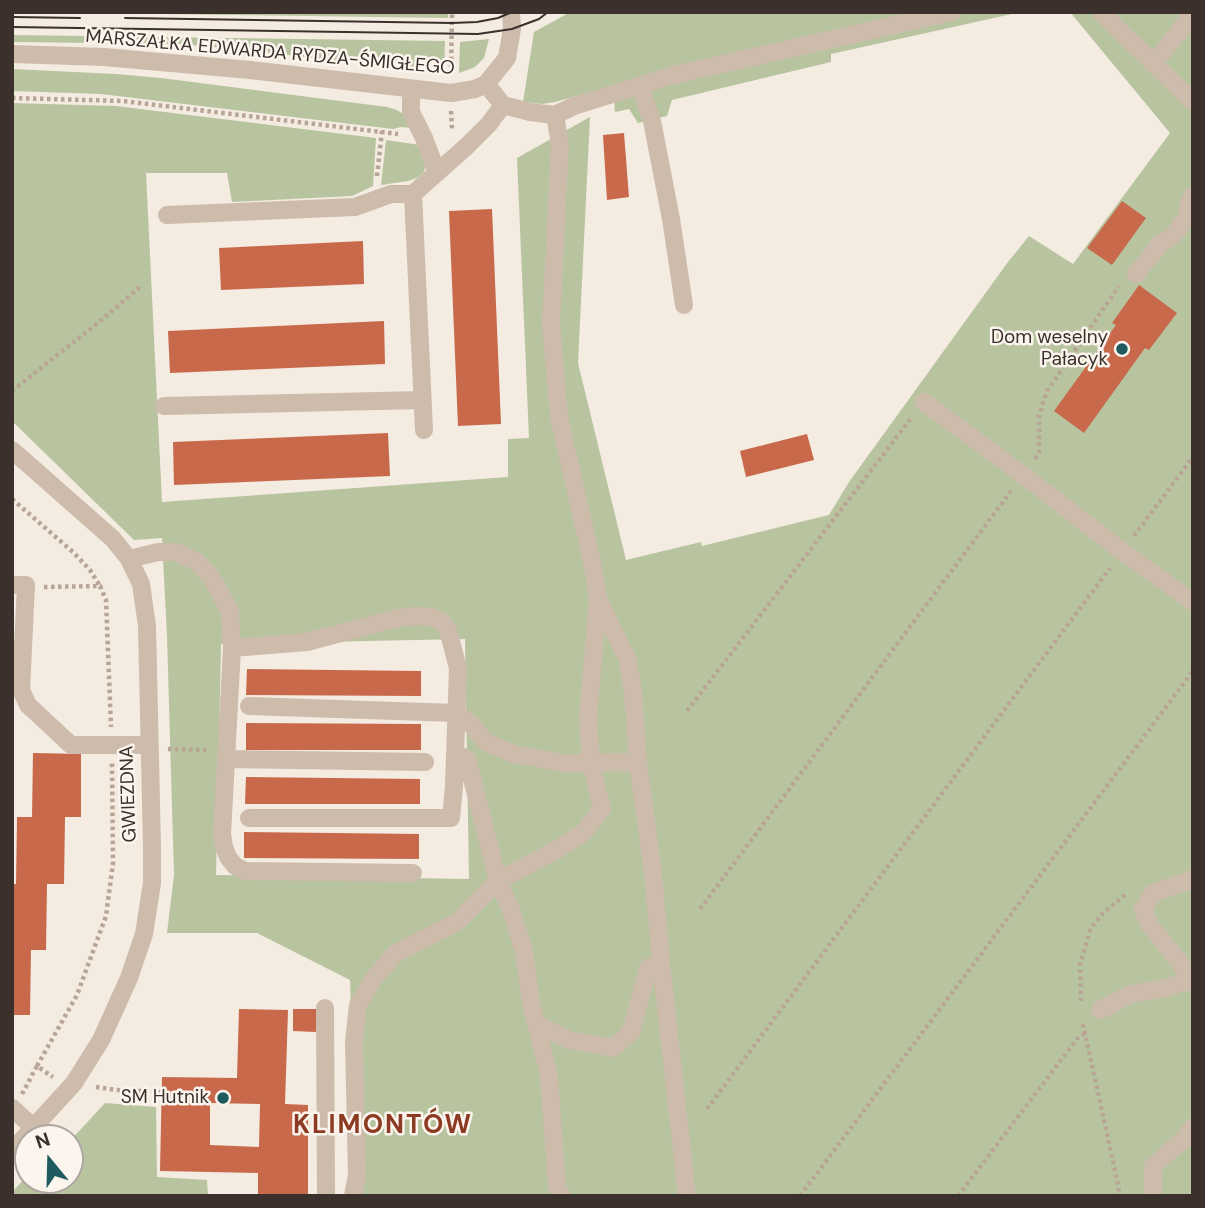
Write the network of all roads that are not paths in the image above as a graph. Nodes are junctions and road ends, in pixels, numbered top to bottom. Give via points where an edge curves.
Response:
1 (511, 12) edge
2 (952, 12) edge
3 (1101, 12) edge
4 (1193, 12) edge
5 (12, 54) edge
6 (1153, 64) junction
7 (486, 84) junction
8 (640, 86) junction
9 (411, 89) junction
10 (1193, 102) edge
11 (503, 104) junction
12 (555, 115) junction
13 (438, 173) junction
14 (413, 194) junction
15 (1193, 196) edge
16 (167, 215) dead end
17 (1136, 274) road end
18 (684, 305) dead end
19 (421, 400) junction
20 (924, 402) road end
21 (164, 406) dead end
22 (424, 430) dead end
23 (12, 450) edge
24 (129, 559) junction
25 (12, 584) edge
26 (598, 599) junction
27 (1193, 602) edge
28 (233, 648) junction
29 (249, 706) dead end
30 (455, 713) junction
31 (149, 747) junction
32 (455, 753) junction
33 (227, 755) junction
34 (425, 762) dead end
35 (638, 762) junction
36 (591, 763) junction
37 (249, 818) dead end
38 (413, 873) dead end
39 (1193, 879) edge
40 (498, 881) junction
41 (661, 962) junction
42 (1191, 982) edge
43 (325, 1008) dead end
44 (1094, 1015) road end
45 (536, 1024) junction
46 (12, 1108) edge
47 (30, 1124) edge
48 (36, 1124) edge
49 (1193, 1127) edge
50 (326, 1196) edge
51 (353, 1196) edge
52 (562, 1196) edge
53 (687, 1196) edge
54 (1153, 1196) edge

1 - 7 street via 507,58
2 - 8 street
3 - 6 street
4 - 6 street
5 - 9 street, MARSZAŁKA EDWARDA RYDZA-ŚMIGŁEGO via 104,57
6 - 10 street
7 - 9 street, MARSZAŁKA EDWARDA RYDZA-ŚMIGŁEGO via 451,93
7 - 11 street
8 - 12 street
8 - 18 street via 652,121
9 - 13 street via 411,112
11 - 12 street
11 - 13 street via 489,124
12 - 26 street via 560,144 551,324 559,417
13 - 14 street
14 - 16 street via 391,194 355,207
14 - 19 street
15 - 17 street via 1186,218 1173,236 1161,243
19 - 21 street
19 - 22 street
20 - 27 street
23 - 24 street, GWIEZDNA via 113,539
24 - 28 street via 176,552 197,562 230,611
24 - 31 street, GWIEZDNA via 141,584 147,626
25 - 31 street via 26,585 21,690 28,705 71,745
26 - 35 street via 628,660
26 - 36 street via 588,719
28 - 30 street via 307,642 398,618 431,617 448,631 458,668
28 - 33 street
29 - 30 street
30 - 32 street
30 - 36 street via 486,742 513,754
31 - 48 street, GWIEZDNA via 152,883 144,933 101,1040 74,1083
32 - 37 street via 451,818
32 - 40 street via 467,759
33 - 34 street
33 - 38 street via 222,834 235,866 244,871
35 - 36 street
35 - 41 street
36 - 40 street via 602,809 590,825 558,849
39 - 42 street via 1153,893 1143,909
40 - 45 street via 524,951
40 - 51 street via 457,922 396,953 358,1006
41 - 45 street via 648,968 631,1032 612,1048 569,1040
41 - 53 street
42 - 44 street via 1131,994
43 - 50 street
45 - 52 street via 549,1076 557,1187
46 - 47 street
49 - 54 street via 1153,1166

